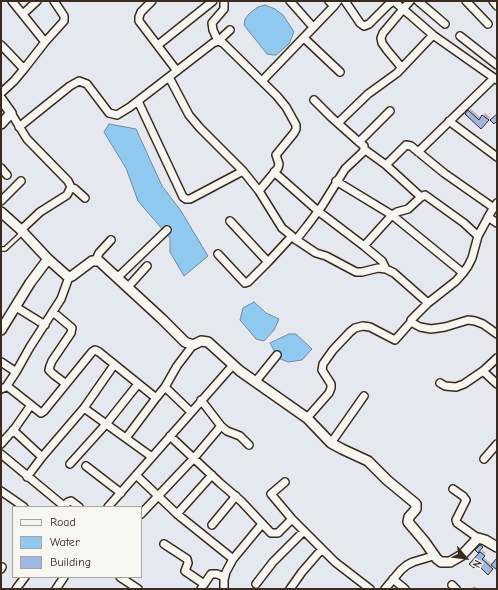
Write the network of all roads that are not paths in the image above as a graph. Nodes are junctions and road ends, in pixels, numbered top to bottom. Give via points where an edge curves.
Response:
1 (12, 1) edge
2 (37, 1) edge
3 (54, 1) edge
4 (152, 1) edge
5 (213, 1) edge
6 (224, 1) edge
7 (290, 1) edge
8 (345, 1) edge
9 (410, 1) edge
10 (418, 1) edge
11 (466, 1) edge
12 (493, 1) edge
13 (334, 3) edge
14 (497, 6) edge
15 (404, 9) junction
16 (22, 14) junction
17 (445, 24) dead end
18 (488, 24) dead end
19 (313, 27) junction
20 (230, 30) dead end
21 (433, 35) junction
22 (460, 36) dead end
23 (304, 38) junction
24 (218, 41) junction
25 (45, 42) junction
26 (1, 45) edge
27 (158, 45) junction
28 (497, 65) edge
29 (402, 68) junction
30 (24, 69) junction
31 (177, 71) junction
32 (340, 72) dead end
33 (169, 77) junction
34 (496, 79) edge
35 (262, 81) junction
36 (1, 93) edge
37 (1, 99) edge
38 (314, 100) dead end
39 (138, 101) junction
40 (390, 112) dead end
41 (11, 114) junction
42 (449, 121) junction
43 (338, 123) junction
44 (1, 124) edge
45 (19, 127) junction
46 (359, 142) junction
47 (364, 149) junction
48 (418, 152) junction
49 (497, 157) edge
50 (386, 165) junction
51 (1, 168) edge
52 (243, 171) junction
53 (274, 172) junction
54 (7, 175) dead end
55 (21, 181) dead end
56 (336, 181) junction
57 (71, 187) junction
58 (259, 191) junction
59 (421, 197) junction
60 (86, 198) dead end
61 (1, 201) edge
62 (495, 205) edge
63 (318, 211) junction
64 (1, 212) edge
65 (392, 215) junction
66 (488, 217) junction
67 (230, 221) dead end
68 (497, 223) edge
69 (167, 230) dead end
70 (22, 231) junction
71 (478, 236) junction
72 (294, 238) junction
73 (111, 240) dead end
74 (364, 246) junction
75 (1, 249) edge
76 (218, 254) dead end
77 (48, 259) junction
78 (96, 260) junction
79 (268, 262) junction
80 (147, 266) dead end
81 (386, 269) junction
82 (463, 273) junction
83 (69, 277) junction
84 (118, 277) junction
85 (128, 287) junction
86 (428, 303) junction
87 (16, 307) junction
88 (53, 312) junction
89 (411, 322) junction
90 (45, 325) junction
91 (1, 330) edge
92 (497, 334) edge
93 (193, 345) junction
94 (277, 354) dead end
95 (497, 358) edge
96 (1, 362) edge
97 (114, 365) junction
98 (233, 365) junction
99 (483, 371) junction
100 (16, 372) junction
101 (256, 382) junction
102 (440, 383) dead end
103 (66, 384) junction
104 (138, 384) junction
105 (497, 384) edge
106 (165, 387) junction
107 (4, 388) edge
108 (364, 396) dead end
109 (156, 398) junction
110 (201, 400) junction
111 (31, 405) junction
112 (84, 408) junction
113 (191, 412) junction
114 (307, 418) junction
115 (107, 423) junction
116 (222, 426) junction
117 (13, 430) junction
118 (170, 436) junction
119 (126, 438) junction
120 (331, 443) junction
121 (1, 444) edge
122 (497, 444) edge
123 (249, 445) dead end
124 (1, 454) edge
125 (42, 457) junction
126 (152, 457) junction
127 (194, 458) junction
128 (484, 459) dead end
129 (70, 464) dead end
130 (86, 466) dead end
131 (136, 475) junction
132 (212, 475) junction
133 (28, 477) junction
134 (285, 482) dead end
135 (453, 489) dead end
136 (1, 491) edge
137 (121, 493) junction
138 (158, 496) junction
139 (236, 496) junction
140 (23, 506) edge
141 (65, 506) edge
142 (78, 506) edge
143 (109, 506) edge
144 (142, 513) edge
145 (177, 514) junction
146 (292, 519) junction
147 (262, 524) junction
148 (212, 525) dead end
149 (304, 531) junction
150 (478, 538) junction
151 (164, 544) dead end
152 (497, 547) edge
153 (322, 549) junction
154 (434, 556) junction
155 (233, 559) junction
156 (224, 577) junction
157 (25, 578) edge
158 (63, 578) edge
159 (122, 578) edge
160 (393, 579) junction
161 (256, 584) dead end
162 (202, 586) edge
163 (16, 589) edge
164 (56, 589) edge
165 (138, 589) edge
166 (224, 589) edge
167 (290, 589) edge
168 (370, 589) edge
169 (385, 589) edge
170 (405, 589) edge

1 - 16 street
2 - 16 street
3 - 25 street via 65,19
4 - 27 street via 138,17
5 - 27 street
6 - 24 street via 224,9 212,23
7 - 19 street
8 - 15 street via 364,26 392,2
9 - 15 street
10 - 17 street
11 - 18 street
12 - 14 street
13 - 19 street
15 - 21 street
15 - 29 street via 381,38 382,43
16 - 25 street
19 - 23 street
20 - 24 street
21 - 29 street
21 - 34 street
22 - 28 street
23 - 32 street
23 - 35 street
24 - 31 street
24 - 35 street
25 - 30 street
26 - 30 street
27 - 31 street
29 - 43 street via 368,94
30 - 36 street
31 - 33 street
33 - 39 street
33 - 52 street via 189,115
34 - 42 street
35 - 53 street via 278,96 296,125 294,133 276,152 279,164
37 - 41 street
38 - 43 street
39 - 45 street via 118,115 112,115 87,84 79,81
39 - 52 street via 186,199
40 - 46 street
41 - 44 street
41 - 45 street
42 - 48 street
42 - 49 street
43 - 46 street
45 - 57 street
46 - 47 street
47 - 50 street
47 - 56 street
48 - 50 street via 411,146 406,146
48 - 62 street via 444,173
50 - 59 street
51 - 54 street
52 - 58 street
53 - 58 street
53 - 63 street
55 - 61 street
56 - 63 street
56 - 65 street
57 - 60 street
57 - 70 street via 67,195 40,212
58 - 72 street via 282,228
59 - 65 street via 408,209
59 - 71 street via 429,197
62 - 66 street
63 - 72 street
63 - 74 street
64 - 70 street
65 - 74 street
65 - 82 street
66 - 68 street
66 - 71 street
67 - 79 street
69 - 84 street
70 - 75 lane via 5,249
70 - 77 street
71 - 82 street via 472,258
72 - 79 street
72 - 81 street via 316,253 356,272
73 - 78 street
74 - 81 street via 382,261
76 - 79 street via 245,283
77 - 83 street
77 - 87 street
78 - 83 street
78 - 84 street
80 - 85 street
81 - 86 street
82 - 86 street
83 - 88 street
84 - 85 street
85 - 93 street via 185,342
86 - 89 street via 412,317
87 - 90 street
87 - 91 street
88 - 90 street
88 - 103 street via 72,328 49,370
89 - 92 street via 420,328 431,329 468,320 483,324
89 - 114 street via 395,340 370,327 355,328 350,332 323,364 322,370 331,388
90 - 100 street
93 - 98 street via 201,341 208,342
93 - 106 street
94 - 101 street
95 - 99 street
96 - 100 street
97 - 103 street via 95,350
97 - 104 street
97 - 112 street
98 - 101 street
98 - 110 street
99 - 102 street via 456,387
99 - 105 street
100 - 107 street
101 - 114 street
103 - 111 street via 41,413
104 - 109 street
104 - 115 street
106 - 109 street
106 - 113 street
107 - 111 street
108 - 120 street
109 - 119 street
110 - 113 street
110 - 116 street
111 - 117 street
112 - 115 street
112 - 125 street
113 - 118 street
114 - 120 street
115 - 119 street
115 - 129 street
116 - 123 street via 240,436
116 - 127 street
117 - 121 street
117 - 125 street
118 - 126 street
118 - 127 street
119 - 126 street
120 - 154 street via 368,461 415,502 416,507 408,522
122 - 128 street
124 - 133 street
125 - 133 street
126 - 131 street
127 - 132 street
127 - 138 street
130 - 137 street
131 - 137 street
131 - 138 street
132 - 139 street
132 - 145 street
133 - 141 street
134 - 146 street via 271,494
135 - 150 street via 466,500 456,517 457,523
136 - 140 street
137 - 143 street
138 - 144 street
138 - 145 street
139 - 147 street
139 - 148 street
141 - 142 street via 71,501
145 - 155 street
146 - 147 street via 274,534
146 - 149 street
147 - 155 street
149 - 153 street
149 - 161 street via 273,562
150 - 152 street
150 - 154 street via 462,555 450,562 441,562
151 - 162 street via 186,559 188,563 185,571
153 - 167 street
153 - 168 street
154 - 160 street via 407,565
155 - 156 street
156 - 162 street via 214,573
156 - 166 street
157 - 163 street
158 - 164 street
159 - 165 street
160 - 169 street
160 - 170 street

